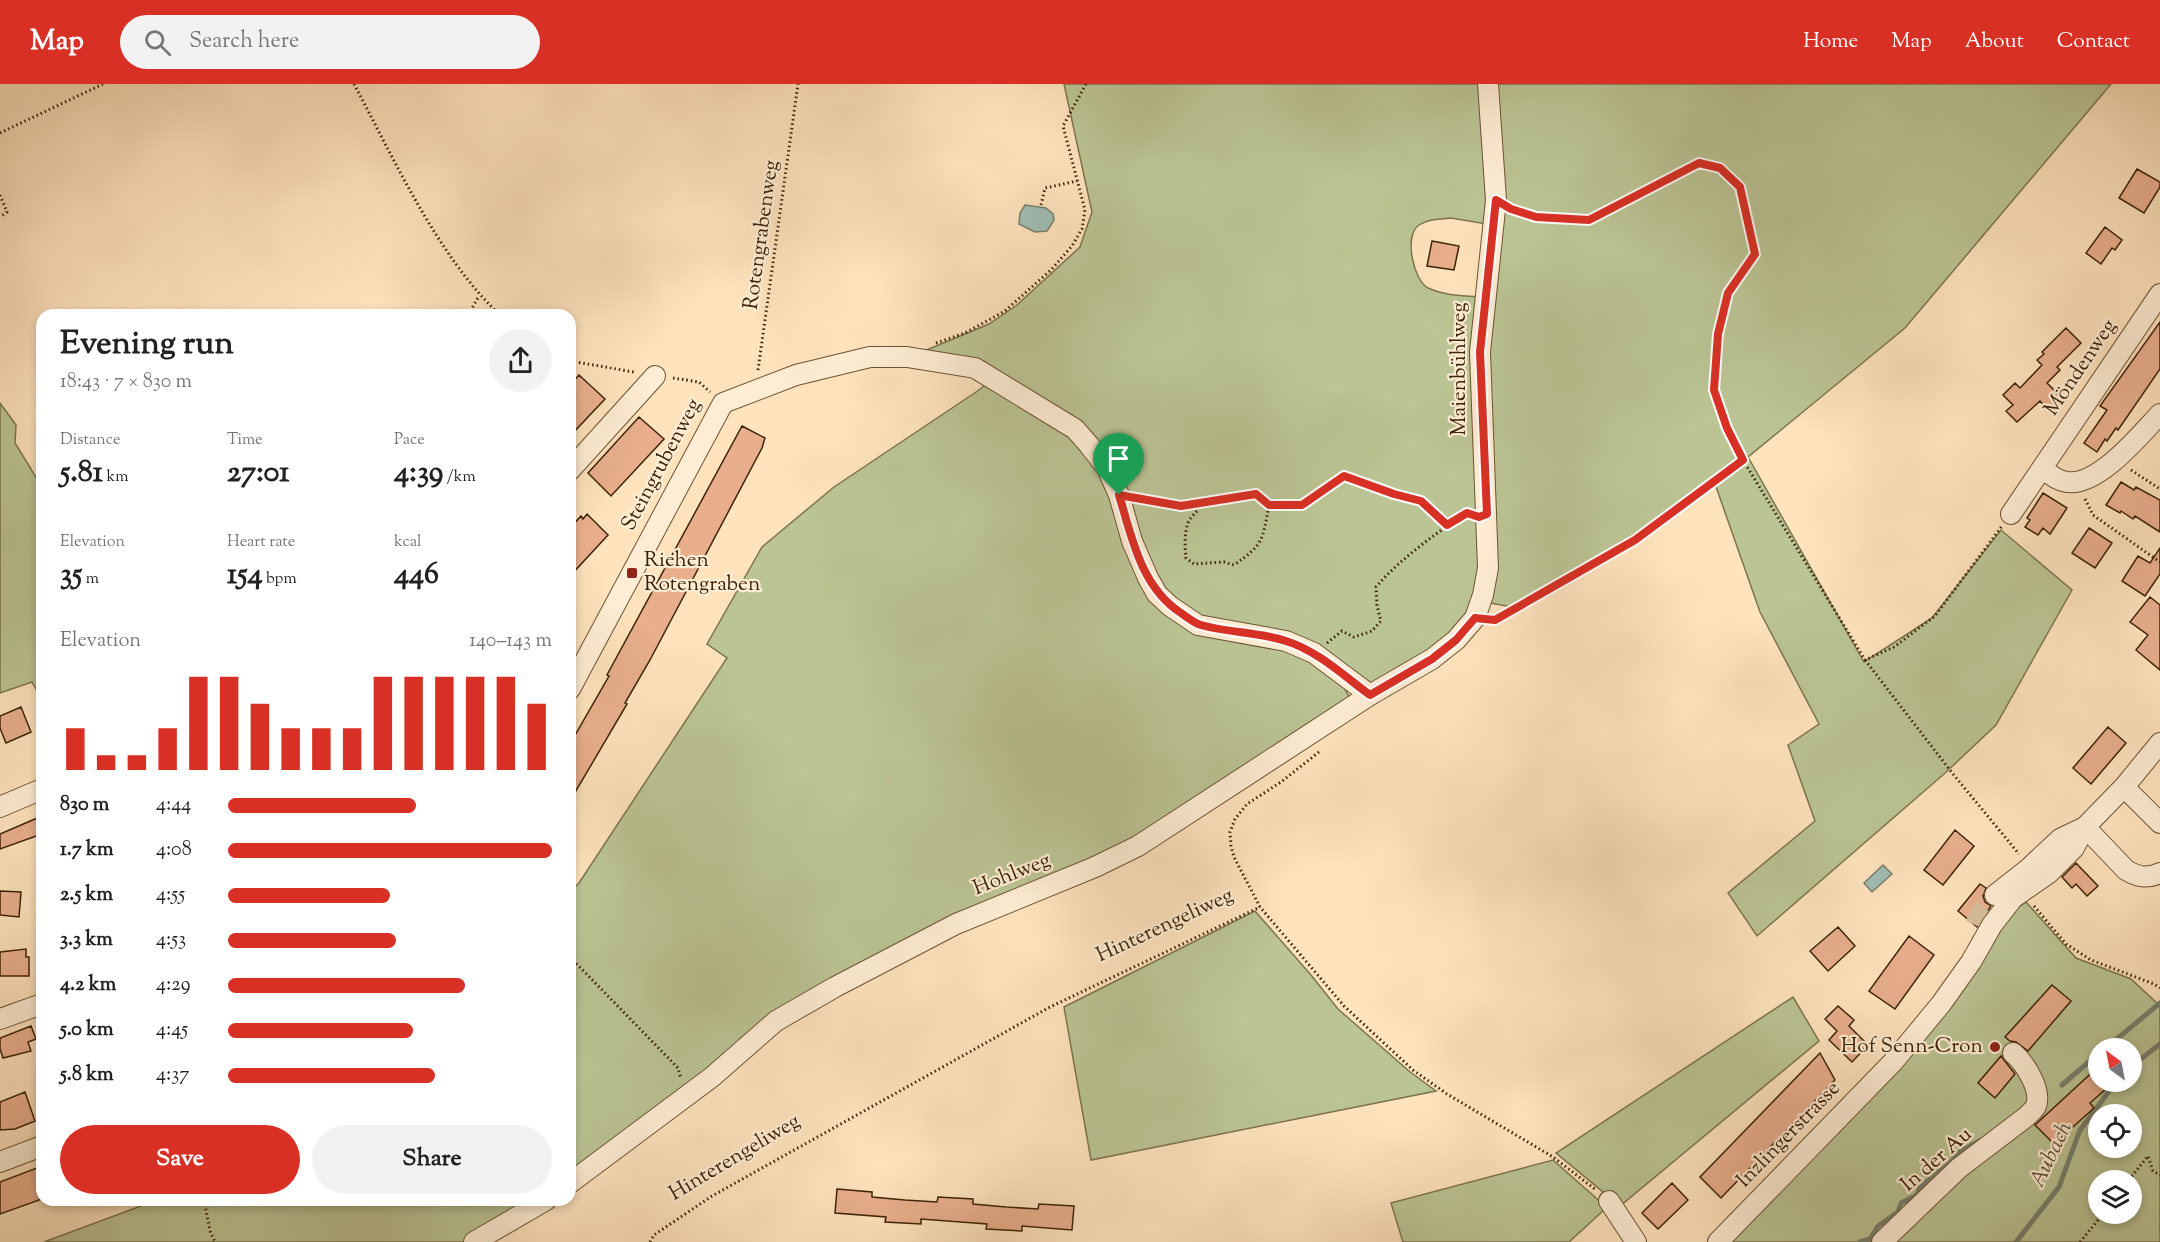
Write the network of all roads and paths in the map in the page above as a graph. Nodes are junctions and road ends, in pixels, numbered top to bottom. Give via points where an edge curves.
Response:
1 (103, 84) edge
2 (354, 84) edge
3 (798, 84) edge
4 (1086, 84) edge
5 (1488, 84) edge
6 (0, 133) edge
7 (1077, 182) junction
8 (0, 195) edge
9 (1496, 200) junction
10 (1041, 206) dead end
11 (0, 217) edge
12 (2160, 294) edge
13 (479, 296) junction
14 (471, 309) edge
15 (493, 309) edge
16 (933, 344) dead end
17 (655, 376) dead end
18 (756, 390) junction
19 (2160, 414) edge
20 (2115, 459) junction
21 (1743, 460) junction
22 (576, 463) edge
23 (2043, 468) junction
24 (2076, 481) junction
25 (2160, 489) edge
26 (1119, 495) junction
27 (1201, 503) junction
28 (1269, 505) junction
29 (1487, 514) junction
30 (2011, 514) joint
31 (1447, 525) junction
32 (2160, 562) edge
33 (1475, 618) junction
34 (1314, 653) junction
35 (1864, 660) junction
36 (576, 678) edge
37 (1370, 695) junction
38 (2160, 743) edge
39 (1325, 746) dead end
40 (2124, 787) junction
41 (36, 792) edge
42 (0, 807) edge
43 (2160, 823) edge
44 (2085, 827) junction
45 (2160, 873) edge
46 (2026, 879) junction
47 (1995, 895) tunnel mouth
48 (1260, 907) junction
49 (1975, 925) tunnel mouth
50 (576, 963) edge
51 (1961, 975) junction
52 (2160, 988) edge
53 (36, 1006) edge
54 (0, 1019) edge
55 (2013, 1053) dead end
56 (682, 1084) dead end
57 (36, 1148) edge
58 (0, 1162) edge
59 (2136, 1170) edge
60 (2160, 1175) edge
61 (576, 1179) edge
62 (1610, 1201) joint
63 (205, 1206) edge
64 (536, 1206) edge
65 (2095, 1224) edge
66 (215, 1242) edge
67 (474, 1242) edge
68 (650, 1242) edge
69 (1636, 1242) edge
70 (1718, 1242) edge
71 (1882, 1242) edge
72 (2080, 1242) edge

1 - 6 path
2 - 13 path via 431,226
3 - 18 path, Rotengrabenweg
4 - 7 path via 1063,126
5 - 9 street, Maienbühlweg
7 - 10 path via 1045,188
7 - 16 path via 1085,210 1082,229 1051,270 1005,311 965,333
8 - 11 path via 7,212
9 - 21 path via 1536,217 1589,220 1699,163 1720,168 1740,187 1755,254 1728,293 1718,334 1714,390
9 - 29 street, Maienbühlweg via 1480,352
12 - 23 street, Möndenweg
13 - 14 path
13 - 15 path
17 - 22 street
18 - 26 street, Steingrubenweg via 796,375 870,357 907,357 975,368 1075,429 1107,468
18 - 36 street, Steingrubenweg via 723,403
19 - 20 street
20 - 24 street via 2106,468
20 - 25 path
21 - 33 path via 1635,540 1495,620
21 - 35 path
23 - 24 street via 2067,483
23 - 30 street, Möndenweg
24 - 32 path via 2093,515
26 - 27 path via 1181,506
26 - 34 street, Steingrubenweg via 1148,578 1170,606 1198,625 1286,640
27 - 28 path via 1256,494
27 - 28 path via 1199,511 1188,521 1186,558 1194,564 1224,562 1234,566 1254,551 1263,537
28 - 31 path via 1302,505 1344,476 1421,501
29 - 31 path via 1479,517 1467,513
29 - 33 street, Maienbühlweg via 1488,568
30 - 35 path via 1935,616 1893,647
31 - 34 path via 1376,587 1381,621 1354,637 1342,632
33 - 37 street, Hohlweg via 1432,659
34 - 37 street, Steingrubenweg
35 - 46 path via 1953,774
37 - 61 street, Hohlweg via 1138,846 956,924 776,1021 712,1077
38 - 40 street
39 - 48 path via 1246,804 1232,826 1234,857
40 - 43 street
40 - 44 street
41 - 42 street
44 - 45 street via 2126,870 2143,877
44 - 46 street via 2060,840
46 - 47 street
46 - 51 street, Inzlingerstrasse
46 - 52 path via 2066,944 2091,960
48 - 62 path, Hinterengeliweg via 1344,1006 1413,1070 1553,1157
48 - 68 path, Hinterengeliweg via 1050,1007 712,1196 654,1235
49 - 51 street, Inzlingerstrasse via 1973,944
50 - 56 path via 678,1068
51 - 70 street, Inzlingerstrasse via 1893,1062
53 - 54 street
55 - 71 street, In der Au via 2028,1071 2037,1096 2036,1107 1959,1168
57 - 58 street
59 - 60 path via 2148,1156 2153,1171
62 - 69 street
63 - 66 path
64 - 67 street
65 - 72 path

